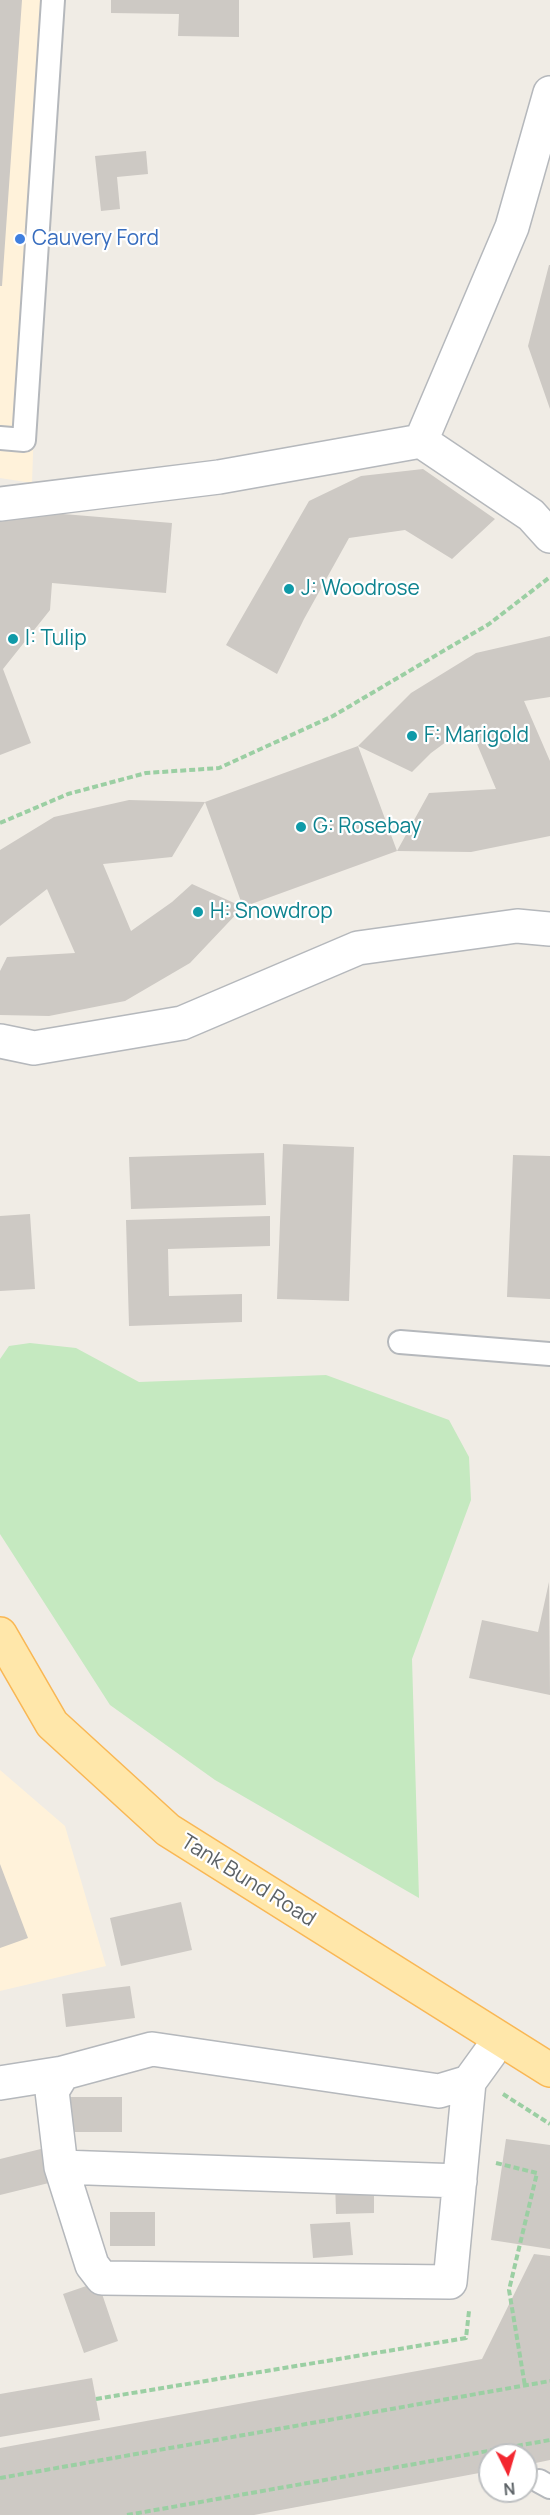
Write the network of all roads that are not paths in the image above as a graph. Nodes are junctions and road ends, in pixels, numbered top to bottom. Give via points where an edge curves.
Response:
1 (52, 0) edge
2 (550, 93) edge
3 (0, 438) edge
4 (421, 441) junction
5 (0, 504) edge
6 (550, 536) edge
7 (550, 929) edge
8 (0, 1041) edge
9 (400, 1342) dead end
10 (550, 1354) edge
11 (0, 1634) edge
12 (0, 1671) edge
13 (490, 2053) junction
14 (550, 2070) edge
15 (63, 2073) junction
16 (0, 2083) edge
17 (483, 2086) junction
18 (550, 2091) edge
19 (61, 2167) junction
20 (460, 2181) junction

1 - 3 lane via 24,440
2 - 4 street via 512,227
4 - 5 street via 219,477
4 - 6 street via 531,515
7 - 8 street via 517,926 358,948 182,1023 34,1048
9 - 10 lane
11 - 14 main road, Tank Bund Road via 52,1724 168,1830
12 - 13 main road, Tank Bund Road via 38,1735 157,1844
13 - 17 street
13 - 18 main road, Tank Bund Road
15 - 16 street
15 - 17 street via 152,2049 440,2091
15 - 19 street via 52,2091
17 - 20 street
19 - 20 street
19 - 20 street via 92,2265 102,2278 450,2282

